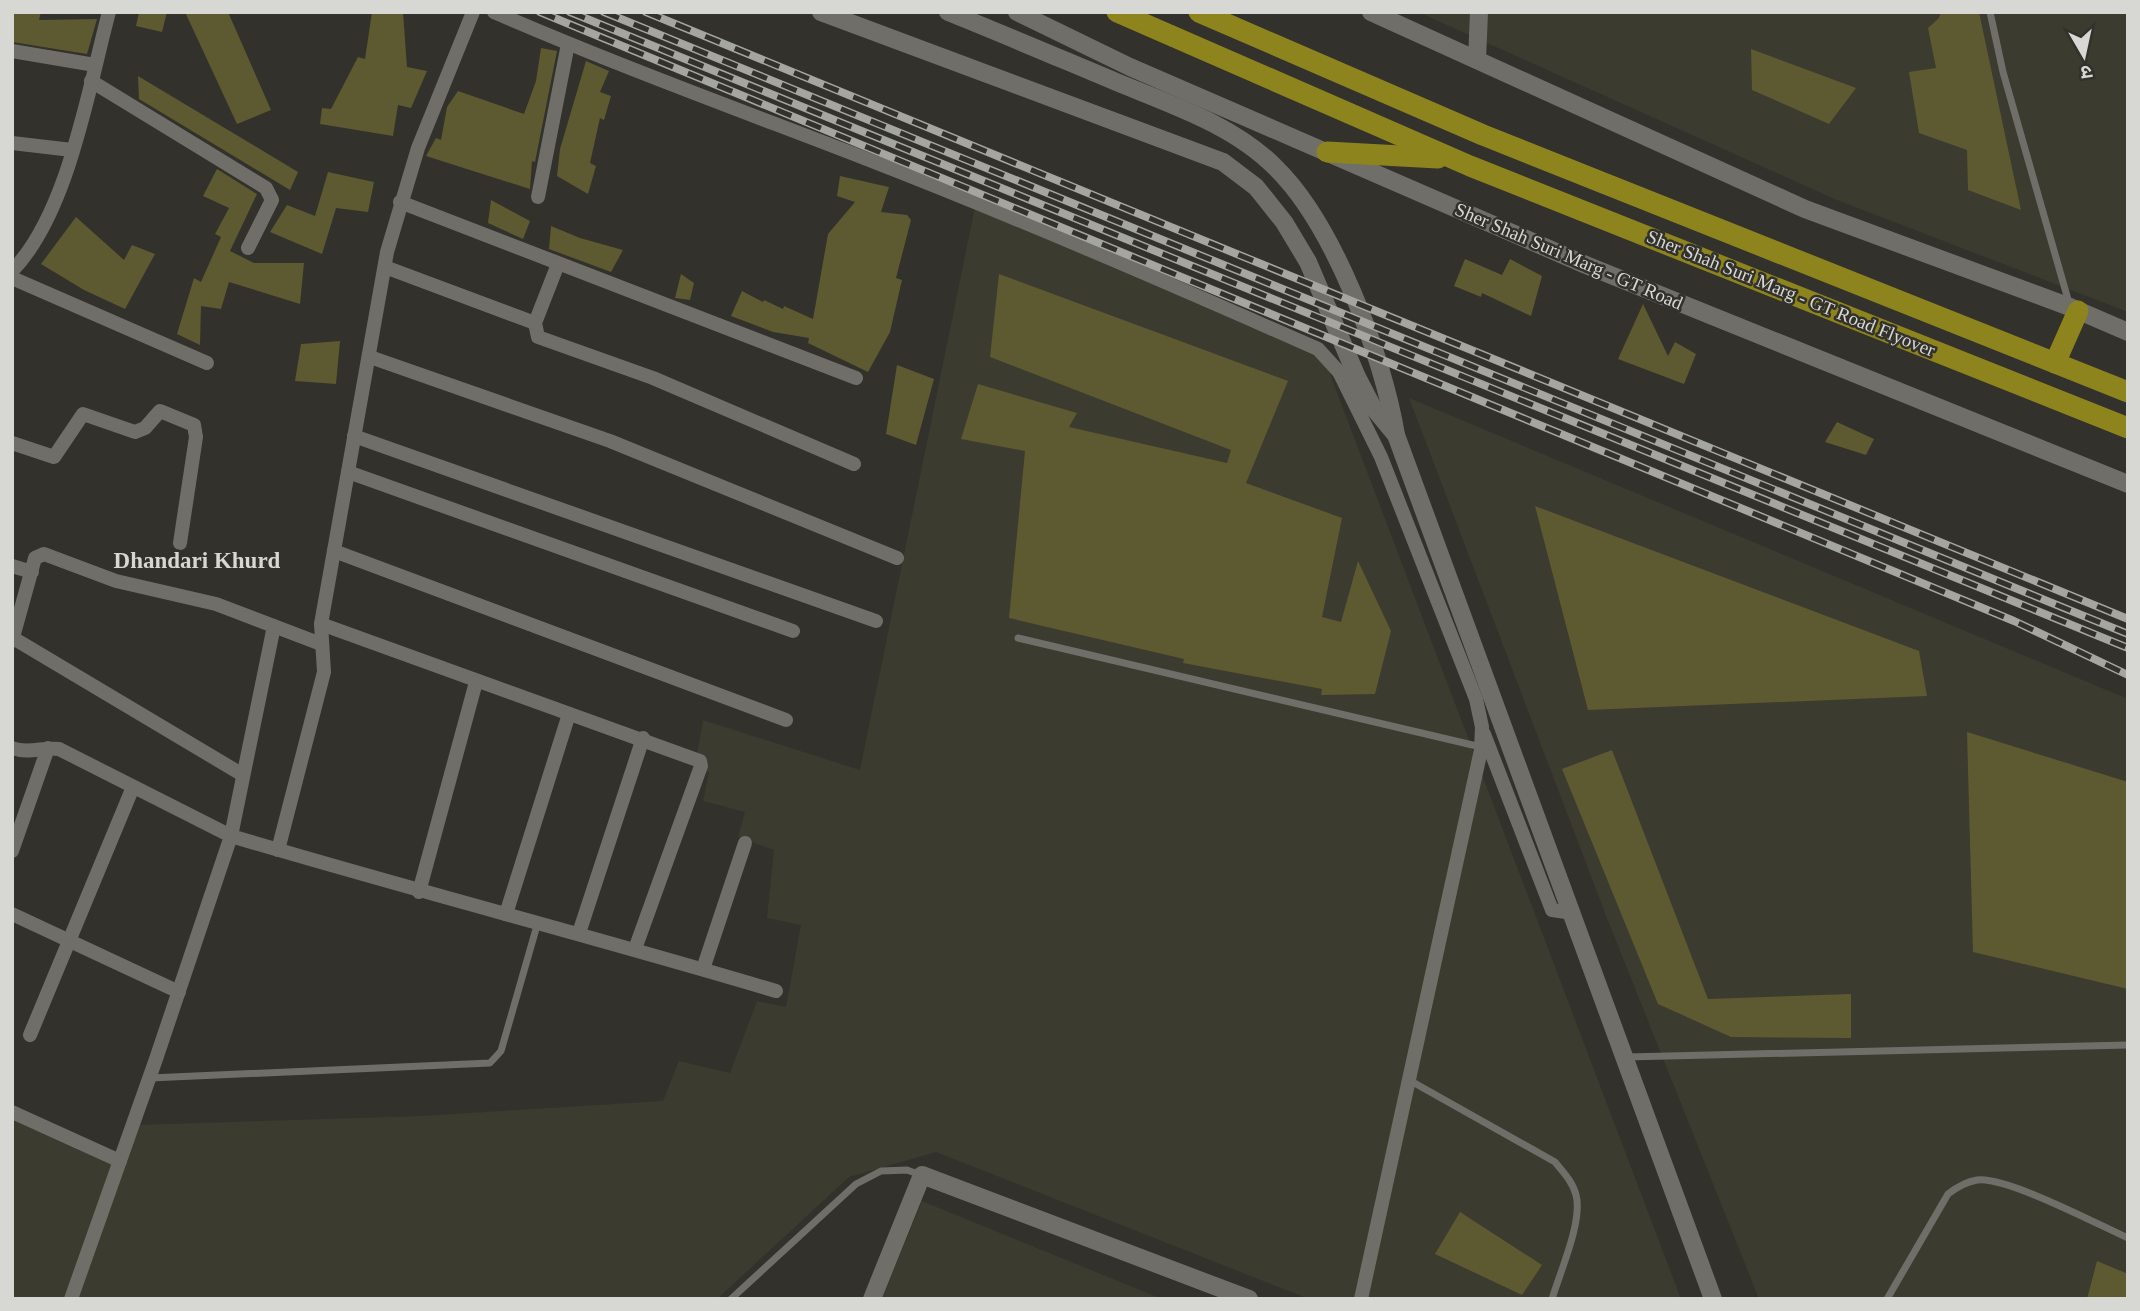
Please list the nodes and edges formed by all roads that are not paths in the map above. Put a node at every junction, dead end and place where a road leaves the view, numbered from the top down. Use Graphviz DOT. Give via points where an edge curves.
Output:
graph roads {
  1 [pos="109,12"];
  2 [pos="473,12"];
  3 [pos="494,12"];
  4 [pos="821,12"];
  5 [pos="948,12"];
  6 [pos="1017,12"];
  7 [pos="1117,12"];
  8 [pos="1199,12"];
  9 [pos="1371,12"];
  10 [pos="1479,12"];
  11 [pos="1990,12"];
  12 [pos="568,44"];
  13 [pos="12,51"];
  14 [pos="1477,60"];
  15 [pos="95,65"];
  16 [pos="91,80"];
  17 [pos="12,143"];
  18 [pos="72,150"];
  19 [pos="1327,152"];
  20 [pos="1454,159"];
  21 [pos="538,197"];
  22 [pos="400,202"];
  23 [pos="248,248"];
  24 [pos="558,264"];
  25 [pos="385,267"];
  26 [pos="12,271"];
  27 [pos="12,278"];
  28 [pos="2074,309"];
  29 [pos="535,323"];
  30 [pos="2128,332"];
  31 [pos="370,357"];
  32 [pos="207,363"];
  33 [pos="2055,363"];
  34 [pos="856,378"];
  35 [pos="2128,392"];
  36 [pos="2128,428"];
  37 [pos="1396,435"];
  38 [pos="354,436"];
  39 [pos="12,443"];
  40 [pos="854,464"];
  41 [pos="348,472"];
  42 [pos="2128,484"];
  43 [pos="180,542"];
  44 [pos="334,551"];
  45 [pos="897,558"];
  46 [pos="12,566"];
  47 [pos="32,572"];
  48 [pos="876,621"];
  49 [pos="321,624"];
  50 [pos="274,626"];
  51 [pos="793,631"];
  52 [pos="1018,638"];
  53 [pos="13,639"];
  54 [pos="321,644"];
  55 [pos="476,682"];
  56 [pos="569,714"];
  57 [pos="786,720"];
  58 [pos="1482,727"];
  59 [pos="643,738"];
  60 [pos="1481,747"];
  61 [pos="12,748"];
  62 [pos="48,748"];
  63 [pos="243,775"];
  64 [pos="133,787"];
  65 [pos="230,836"];
  66 [pos="745,843"];
  67 [pos="278,850"];
  68 [pos="12,851"];
  69 [pos="419,892"];
  70 [pos="1573,913"];
  71 [pos="12,914"];
  72 [pos="506,914"];
  73 [pos="538,922"];
  74 [pos="579,933"];
  75 [pos="70,940"];
  76 [pos="635,949"];
  77 [pos="703,969"];
  78 [pos="776,991"];
  79 [pos="179,992"];
  80 [pos="30,1035"];
  81 [pos="2128,1045"];
  82 [pos="1626,1057"];
  83 [pos="150,1078"];
  84 [pos="1409,1080"];
  85 [pos="12,1112"];
  86 [pos="120,1161"];
  87 [pos="922,1175"];
  88 [pos="2128,1238"];
  89 [pos="71,1299"];
  90 [pos="732,1299"];
  91 [pos="872,1299"];
  92 [pos="1249,1299"];
  93 [pos="1361,1299"];
  94 [pos="1552,1299"];
  95 [pos="1713,1299"];
  96 [pos="1887,1299"];
  1 -- 15 [label="street"];
  2 -- 22 [label="street"];
  3 -- 12 [label="street"];
  4 -- 37 [label="street" via="1223,162 1256,187 1284,222 1308,262 1372,406"];
  5 -- 37 [label="street" via="1194,114 1243,141 1276,167 1303,201 1347,284 1383,373"];
  6 -- 19 [label="street, Sher Shah Suri Marg - GT Road" via="1130,67"];
  7 -- 20 [label="highway"];
  8 -- 33 [label="highway" via="1483,135"];
  9 -- 14 [label="street"];
  10 -- 14 [label="street"];
  11 -- 28 [label="lane" via="2010,97"];
  12 -- 21 [label="street"];
  12 -- 58 [label="street" via="861,157 1318,349 1339,372 1381,457 1476,699"];
  13 -- 15 [label="street"];
  14 -- 28 [label="street" via="1805,209"];
  15 -- 16 [label="street"];
  16 -- 18 [label="street"];
  16 -- 23 [label="street" via="266,188 272,200"];
  17 -- 18 [label="street"];
  18 -- 26 [label="street" via="45,224 28,255"];
  19 -- 20 [label="highway"];
  19 -- 42 [label="street, Sher Shah Suri Marg - GT Road" via="1586,265"];
  20 -- 36 [label="highway, Sher Shah Suri Marg - GT Road Flyover"];
  22 -- 24 [label="street"];
  22 -- 25 [label="street"];
  24 -- 29 [label="street"];
  24 -- 34 [label="street"];
  25 -- 29 [label="street"];
  25 -- 31 [label="street"];
  27 -- 32 [label="street"];
  28 -- 30 [label="street"];
  28 -- 33 [label="highway"];
  29 -- 40 [label="street" via="534,330 544,340 653,378"];
  31 -- 38 [label="street"];
  31 -- 45 [label="street" via="610,441"];
  33 -- 35 [label="highway"];
  37 -- 70 [label="street"];
  38 -- 41 [label="street"];
  38 -- 48 [label="street"];
  39 -- 43 [label="street" via="54,457 83,414 135,432 160,411 189,422 196,437"];
  41 -- 44 [label="street"];
  41 -- 51 [label="street"];
  44 -- 49 [label="street"];
  44 -- 57 [label="street"];
  46 -- 47 [label="street"];
  47 -- 50 [label="street" via="36,558 44,554 116,581 216,604"];
  47 -- 53 [label="street"];
  49 -- 54 [label="street"];
  49 -- 55 [label="street"];
  50 -- 54 [label="street"];
  50 -- 63 [label="street"];
  52 -- 60 [label="lane"];
  53 -- 63 [label="street"];
  54 -- 67 [label="street" via="324,672"];
  55 -- 56 [label="street"];
  55 -- 69 [label="street"];
  56 -- 59 [label="street"];
  56 -- 72 [label="street"];
  58 -- 60 [label="street"];
  58 -- 70 [label="street" via="1552,910"];
  59 -- 74 [label="street"];
  59 -- 76 [label="street" via="698,760 701,766"];
  60 -- 84 [label="street"];
  61 -- 62 [label="street" via="29,752"];
  62 -- 64 [label="street" via="59,749"];
  62 -- 68 [label="street"];
  63 -- 65 [label="street"];
  64 -- 65 [label="street"];
  64 -- 75 [label="street"];
  65 -- 67 [label="street"];
  65 -- 79 [label="street"];
  66 -- 77 [label="street"];
  67 -- 69 [label="street"];
  69 -- 72 [label="street"];
  70 -- 82 [label="street"];
  71 -- 75 [label="street"];
  72 -- 73 [label="street"];
  73 -- 74 [label="street"];
  73 -- 83 [label="lane" via="501,1051 490,1063"];
  74 -- 76 [label="street"];
  75 -- 79 [label="street"];
  75 -- 80 [label="street"];
  76 -- 77 [label="street"];
  77 -- 78 [label="street"];
  79 -- 83 [label="street"];
  81 -- 82 [label="lane"];
  82 -- 95 [label="street"];
  83 -- 86 [label="street"];
  84 -- 93 [label="street"];
  84 -- 94 [label="lane" via="1555,1162 1567,1177 1576,1196 1576,1217"];
  85 -- 86 [label="street"];
  86 -- 89 [label="street"];
  87 -- 90 [label="lane" via="895,1169 869,1175"];
  87 -- 91 [label="street"];
  87 -- 92 [label="street"];
  88 -- 96 [label="lane" via="2007,1185 1979,1179 1962,1183 1948,1194"];
}
